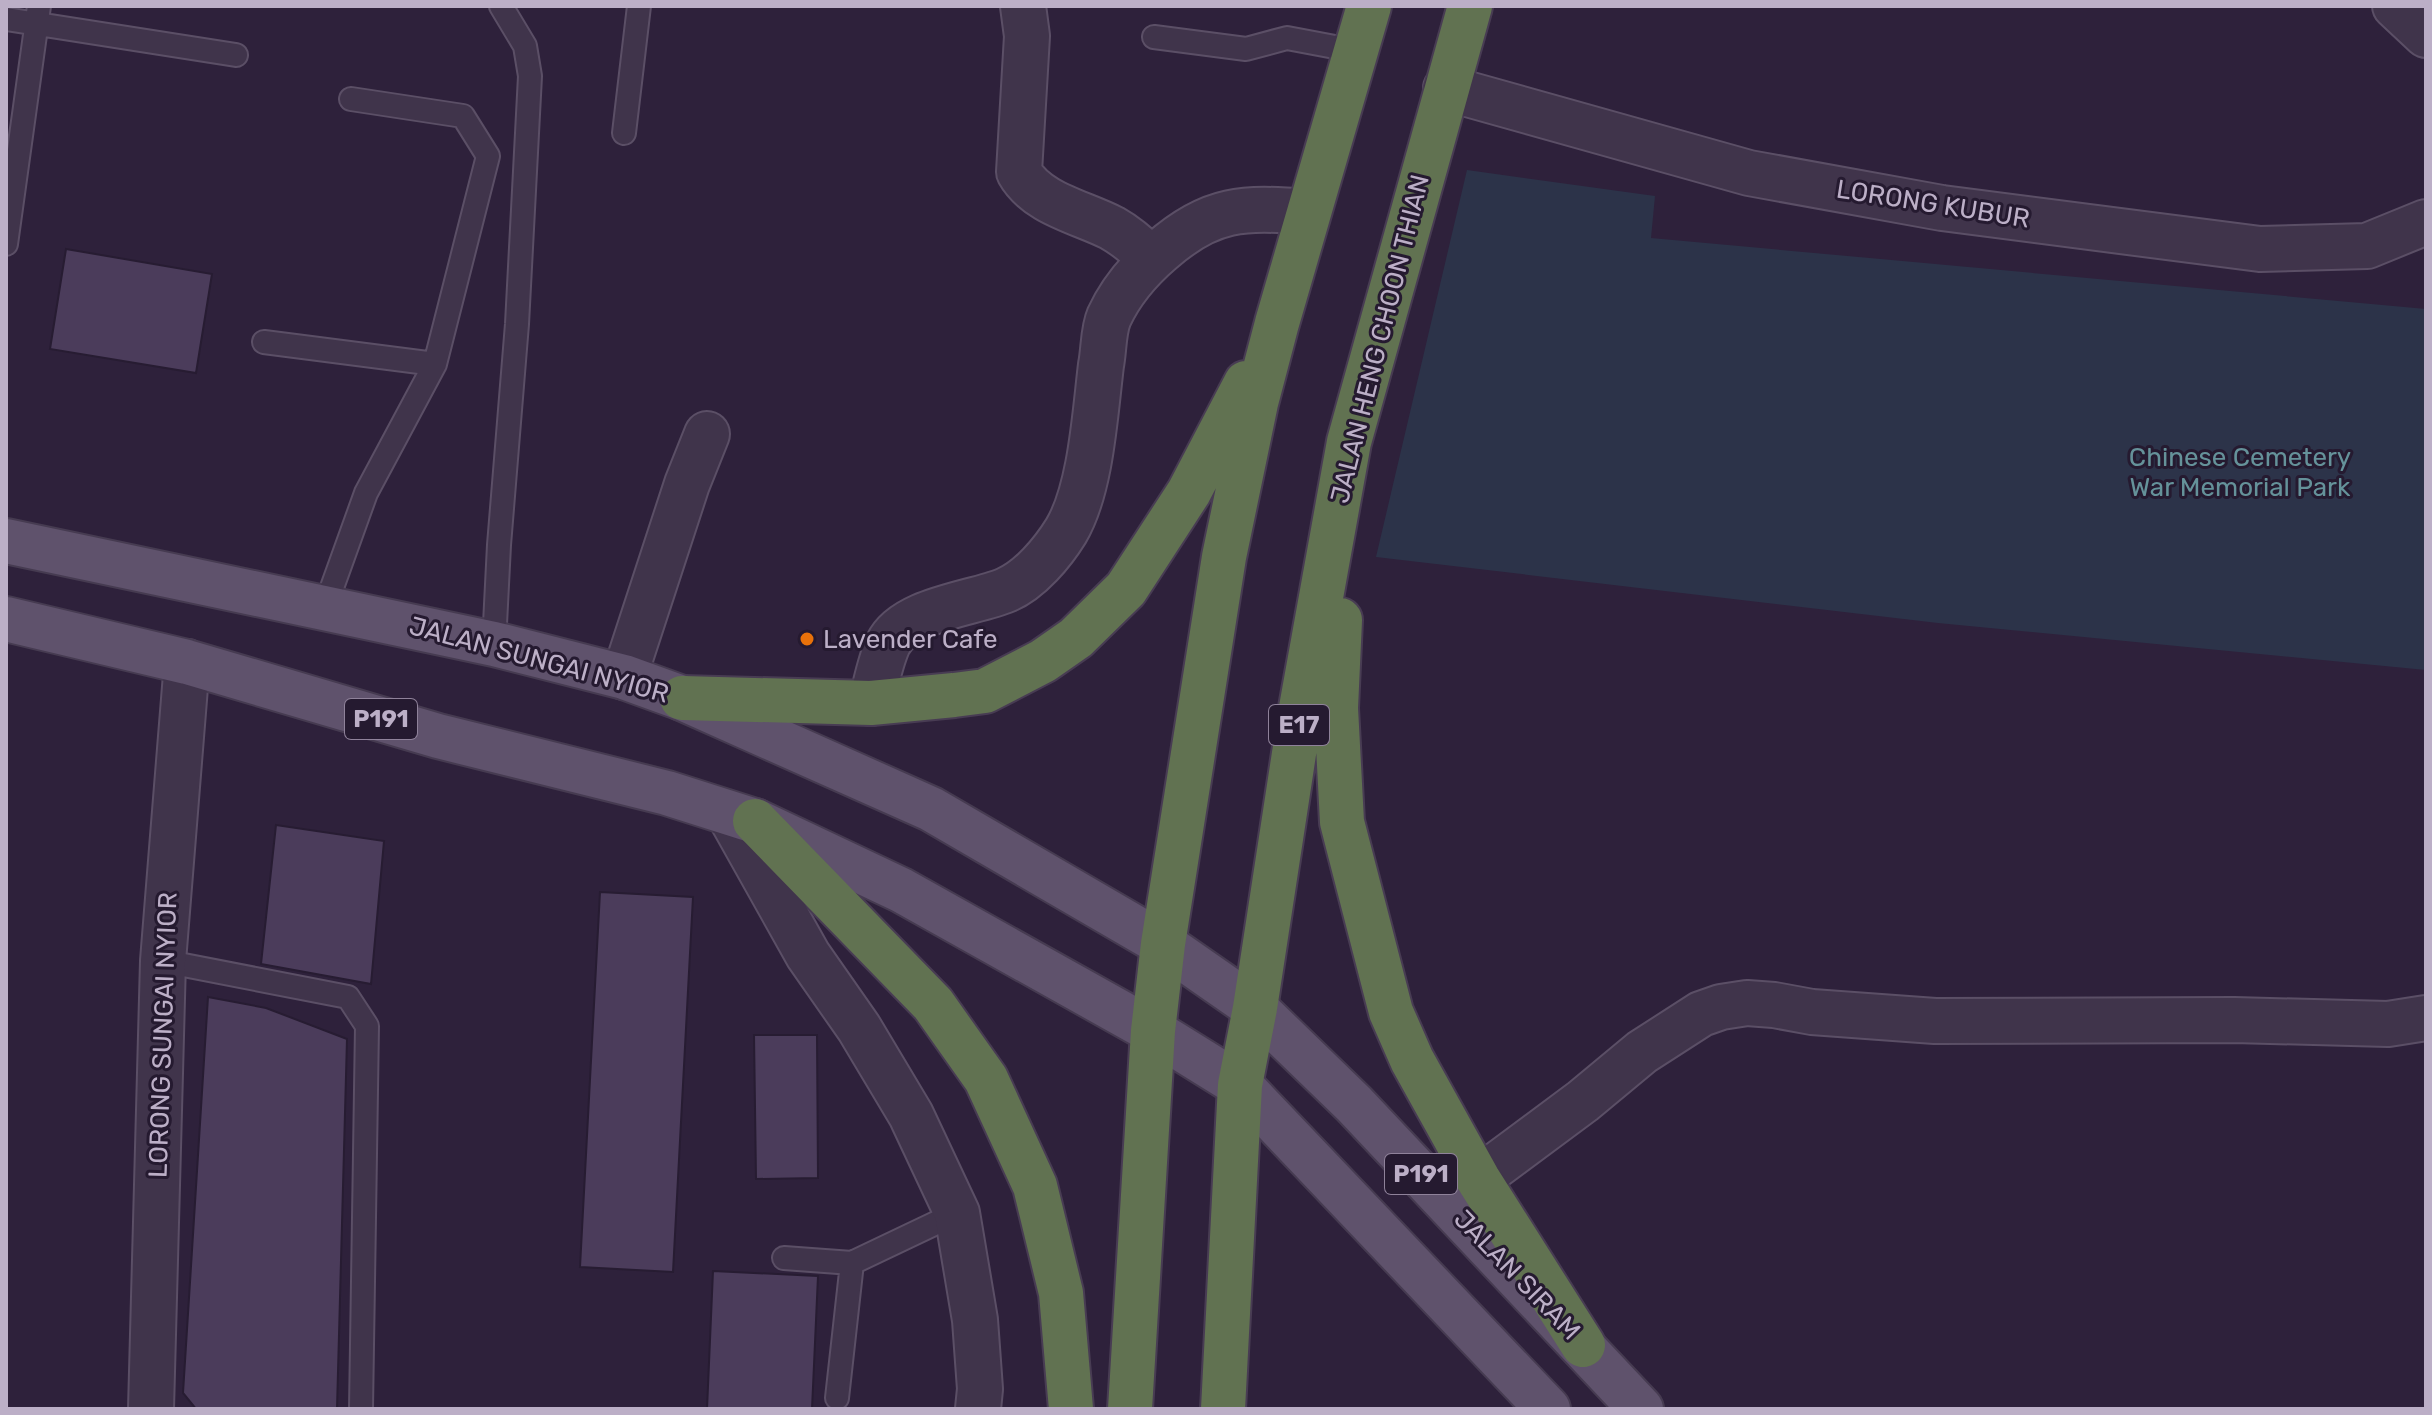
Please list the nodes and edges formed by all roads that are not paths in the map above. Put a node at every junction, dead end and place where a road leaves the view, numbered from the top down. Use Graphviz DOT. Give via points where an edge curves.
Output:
graph roads {
  1 [pos="501,6"];
  2 [pos="639,6"];
  3 [pos="1023,6"];
  4 [pos="1369,6"];
  5 [pos="1470,6"];
  6 [pos="2395,6"];
  7 [pos="38,15"];
  8 [pos="6,19"];
  9 [pos="2426,35"];
  10 [pos="1154,37"];
  11 [pos="1356,51"];
  12 [pos="236,55"];
  13 [pos="1446,88"];
  14 [pos="351,99"];
  15 [pos="624,133"];
  16 [pos="1307,212"];
  17 [pos="2426,222"];
  18 [pos="6,244"];
  19 [pos="1151,259"];
  20 [pos="1277,323"];
  21 [pos="264,342"];
  22 [pos="435,364"];
  23 [pos="707,434"];
  24 [pos="1349,442"];
  25 [pos="6,541"];
  26 [pos="325,607"];
  27 [pos="6,619"];
  28 [pos="494,644"];
  29 [pos="187,662"];
  30 [pos="624,677"];
  31 [pos="682,698"];
  32 [pos="871,703"];
  33 [pos="742,817"];
  34 [pos="1163,944"];
  35 [pos="163,961"];
  36 [pos="1255,1008"];
  37 [pos="2426,1018"];
  38 [pos="1153,1031"];
  39 [pos="1240,1085"];
  40 [pos="1478,1179"];
  41 [pos="957,1213"];
  42 [pos="784,1258"];
  43 [pos="852,1263"];
  44 [pos="1583,1345"];
  45 [pos="837,1398"];
  46 [pos="151,1409"];
  47 [pos="361,1409"];
  48 [pos="978,1409"];
  49 [pos="1071,1409"];
  50 [pos="1130,1409"];
  51 [pos="1223,1409"];
  52 [pos="1548,1409"];
  53 [pos="1641,1409"];
  1 -- 28 [label="lane" via="525,46 530,76"];
  2 -- 15 [label="lane"];
  3 -- 19 [label="street" via="1027,36 1019,172 1027,186 1135,242"];
  4 -- 11 [label="highway"];
  5 -- 13 [label="highway, JALAN HENG CHOON THIAN / E17"];
  6 -- 9 [label="street"];
  7 -- 8 [label="lane"];
  7 -- 12 [label="lane"];
  7 -- 18 [label="lane"];
  10 -- 11 [label="lane" via="1246,49 1287,38"];
  11 -- 16 [label="highway"];
  13 -- 17 [label="street, LORONG KUBUR" via="1749,173 1942,208 2260,249 2367,246"];
  13 -- 24 [label="highway, JALAN HENG CHOON THIAN / E17"];
  14 -- 22 [label="lane" via="463,116 488,156"];
  16 -- 19 [label="street" via="1261,208 1203,220"];
  16 -- 20 [label="highway"];
  19 -- 32 [label="street" via="1125,288 1108,320 1085,479 1067,529 1039,566 1009,589 903,625 888,643"];
  20 -- 32 [label="highway" via="1189,492 1126,589 1076,638 985,691"];
  20 -- 34 [label="highway" via="1224,557"];
  21 -- 22 [label="lane"];
  22 -- 26 [label="lane" via="366,493"];
  23 -- 30 [label="street"];
  24 -- 36 [label="highway, JALAN HENG CHOON THIAN / E17"];
  24 -- 40 [label="highway" via="1336,708 1342,822 1391,1012"];
  25 -- 26 [label="main road, JALAN SUNGAI NYIOR / P191"];
  26 -- 28 [label="main road, JALAN SUNGAI NYIOR / P191"];
  27 -- 29 [label="main road, P191"];
  28 -- 30 [label="main road, JALAN SUNGAI NYIOR / P191"];
  29 -- 33 [label="main road, P191"];
  29 -- 35 [label="street, LORONG SUNGAI NYIOR"];
  30 -- 31 [label="main road, JALAN SUNGAI NYIOR / P191"];
  31 -- 32 [label="highway"];
  31 -- 34 [label="main road, JALAN SUNGAI NYIOR / P191" via="931,809"];
  33 -- 38 [label="main road, P191" via="901,890"];
  33 -- 41 [label="street" via="808,955 911,1115"];
  33 -- 49 [label="highway" via="933,1004 986,1079 1035,1186 1061,1293"];
  34 -- 36 [label="main road, P191"];
  34 -- 38 [label="highway"];
  35 -- 46 [label="street, LORONG SUNGAI NYIOR"];
  35 -- 47 [label="lane" via="348,997 367,1026"];
  36 -- 39 [label="highway, E17"];
  36 -- 44 [label="main road, JALAN SIRAM / P191"];
  37 -- 40 [label="street" via="2388,1024 1935,1021 1747,1003 1721,1007 1664,1036"];
  38 -- 39 [label="main road, P191"];
  38 -- 50 [label="highway"];
  39 -- 51 [label="highway, E17"];
  39 -- 52 [label="main road, P191"];
  40 -- 44 [label="highway"];
  41 -- 43 [label="lane"];
  41 -- 48 [label="street" via="975,1320"];
  42 -- 43 [label="lane"];
  43 -- 45 [label="lane"];
  44 -- 53 [label="main road, JALAN SIRAM / P191"];
}
